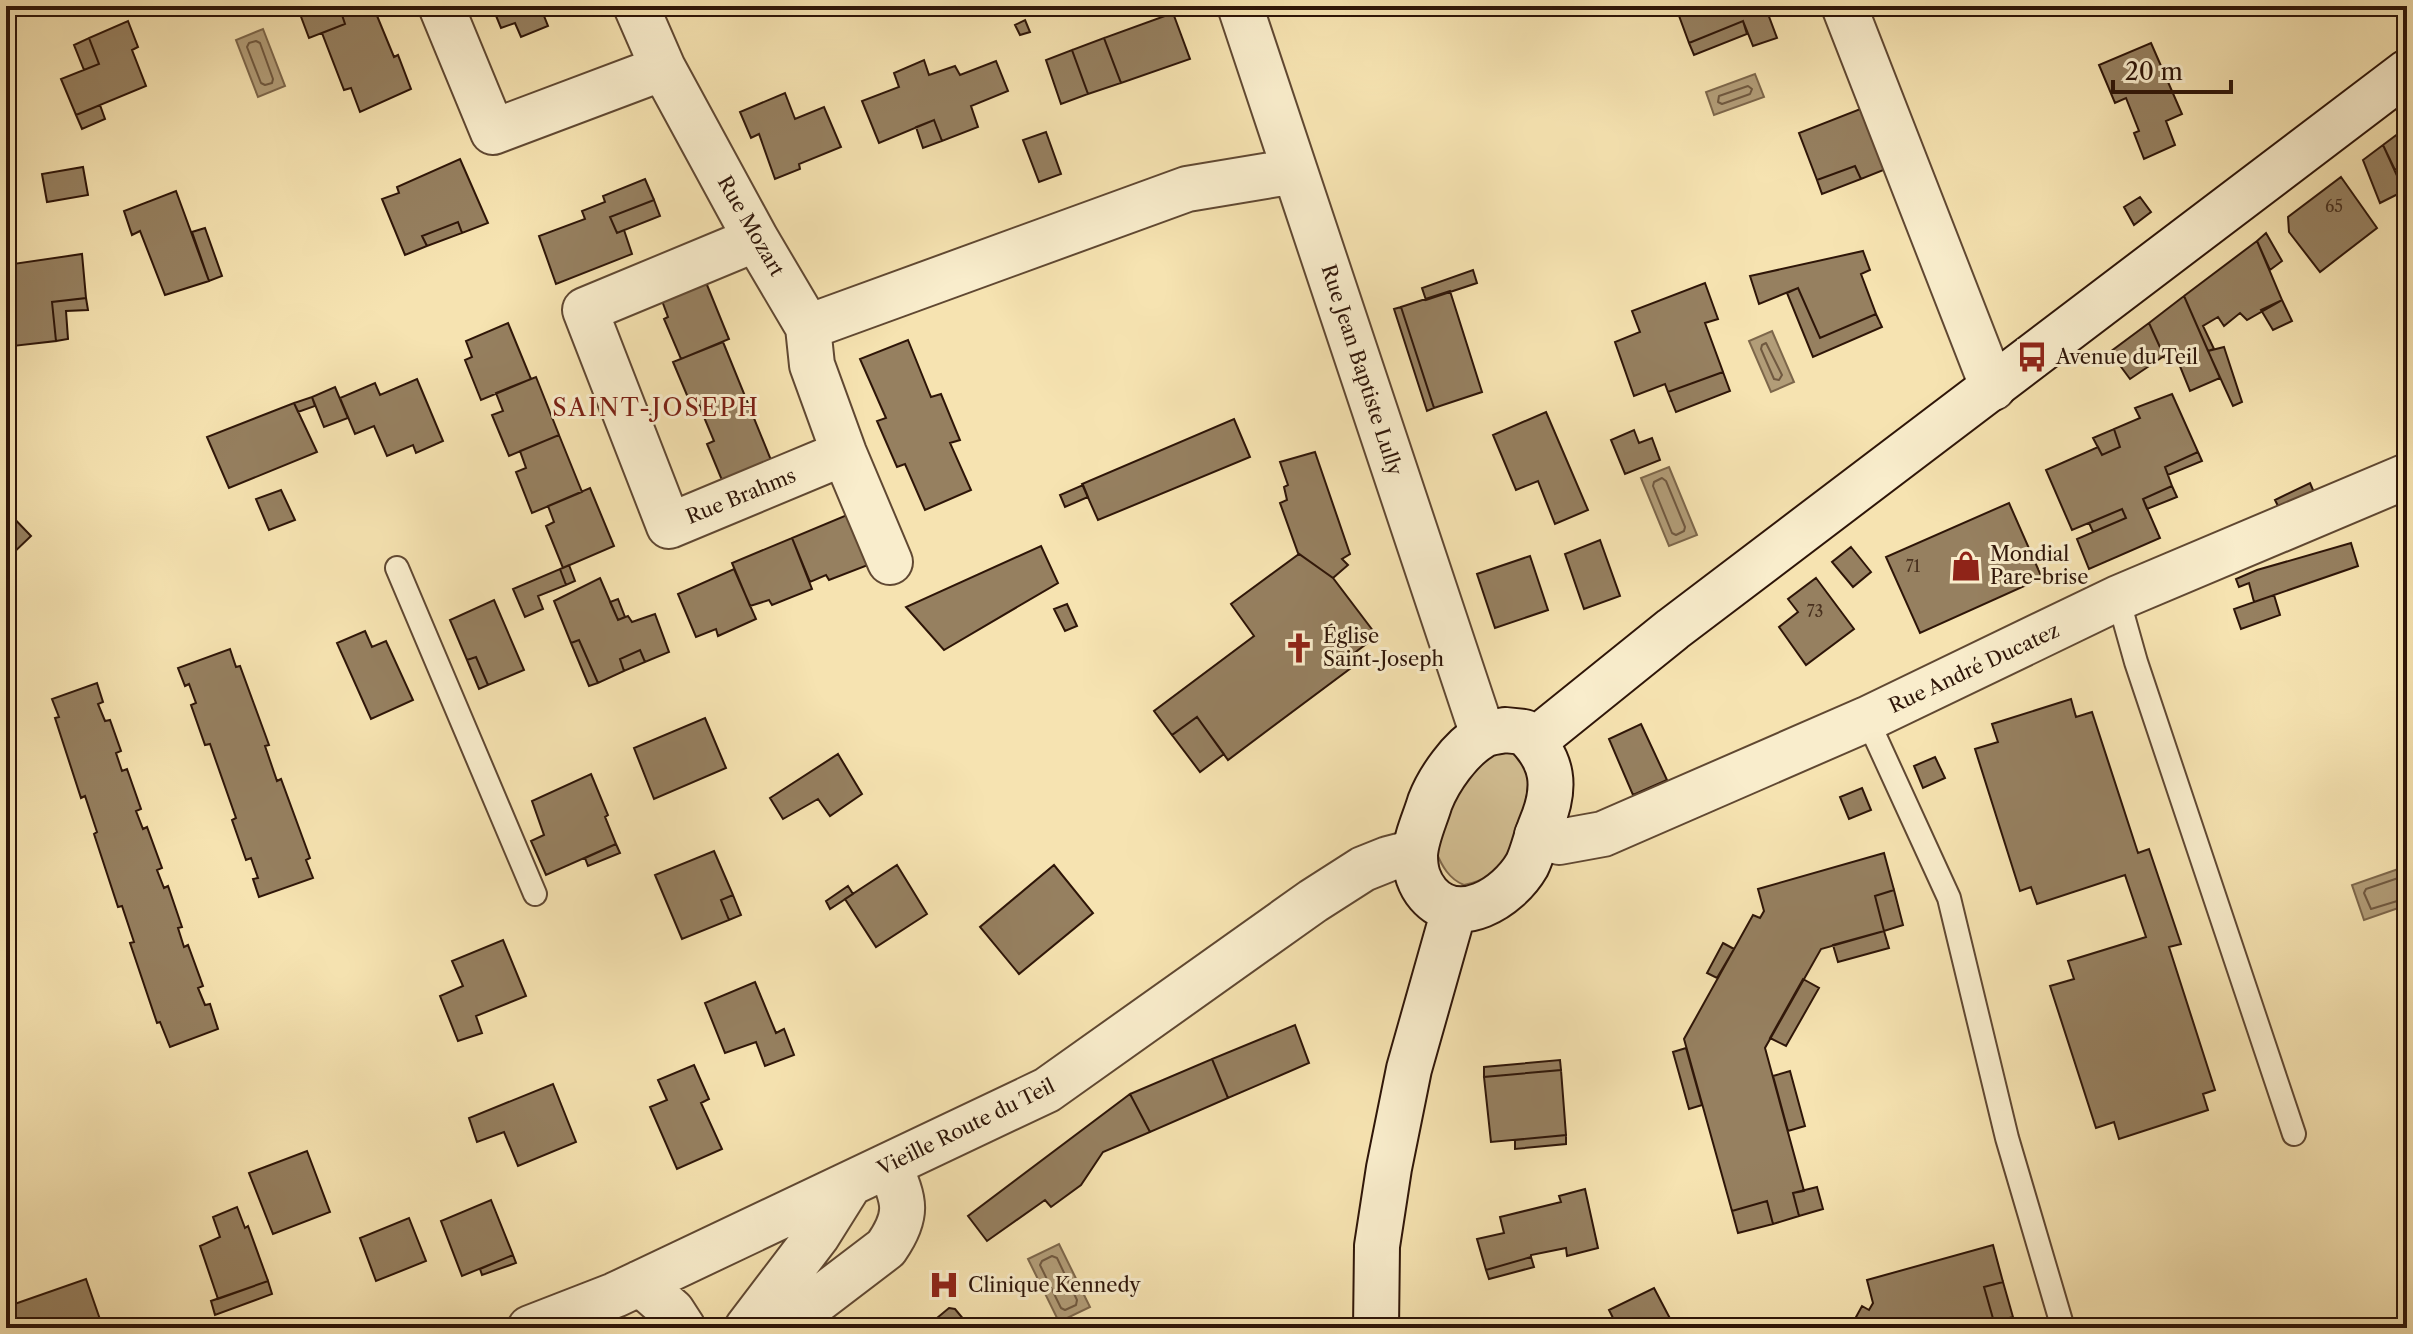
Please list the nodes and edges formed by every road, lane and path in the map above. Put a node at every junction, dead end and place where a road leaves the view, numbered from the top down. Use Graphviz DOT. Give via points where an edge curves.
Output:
graph roads {
  1 [pos="441,6"];
  2 [pos="636,6"];
  3 [pos="1240,6"];
  4 [pos="1844,6"];
  5 [pos="663,68"];
  6 [pos="2407,72"];
  7 [pos="1295,171"];
  8 [pos="756,239"];
  9 [pos="808,327"];
  10 [pos="1993,388"];
  11 [pos="844,453"];
  12 [pos="2407,476"];
  13 [pos="890,562"];
  14 [pos="397,568"];
  15 [pos="2118,598"];
  16 [pos="1867,719"];
  17 [pos="1483,735"];
  18 [pos="1534,741"];
  19 [pos="1537,835"];
  20 [pos="1415,852"];
  21 [pos="535,894"];
  22 [pos="1454,910"];
  23 [pos="2294,1134"];
  24 [pos="889,1166"];
  25 [pos="849,1185"];
  26 [pos="640,1283"];
  27 [pos="530,1328"];
  28 [pos="683,1328"];
  29 [pos="747,1328"];
  30 [pos="781,1328"];
  31 [pos="1376,1328"];
  32 [pos="2063,1328"];
  1 -- 5 [label="street" via="493,132"];
  2 -- 5 [label="street, Rue Mozart"];
  3 -- 7 [label="street, Rue Jean Baptiste Lully"];
  4 -- 10 [label="street"];
  5 -- 8 [label="street, Rue Mozart"];
  6 -- 10 [label="street"];
  7 -- 9 [label="street" via="1187,189"];
  7 -- 17 [label="street, Rue Jean Baptiste Lully"];
  8 -- 9 [label="street, Rue Mozart"];
  8 -- 11 [label="street, Rue Brahms" via="585,310 669,526"];
  9 -- 11 [label="street, Rue Mozart" via="812,365"];
  10 -- 18 [label="street" via="1673,629"];
  11 -- 13 [label="street, Rue Mozart"];
  12 -- 15 [label="street, Rue André Ducatez"];
  14 -- 21 [label="lane"];
  15 -- 16 [label="street, Rue André Ducatez"];
  15 -- 23 [label="lane"];
  16 -- 19 [label="street, Rue André Ducatez" via="1603,834 1559,842"];
  16 -- 32 [label="lane" via="1949,898 2007,1138"];
  17 -- 18 [label="street" via="1524,732"];
  17 -- 20 [label="street" via="1459,756 1434,792"];
  18 -- 19 [label="street" via="1548,761 1551,790"];
  19 -- 22 [label="street" via="1527,865 1501,895 1477,908"];
  20 -- 22 [label="street" via="1419,884 1437,904"];
  20 -- 24 [label="street, Vieille Route du Teil" via="1363,869 1313,901 1047,1090"];
  22 -- 31 [label="street" via="1409,1069 1389,1168 1377,1246"];
  24 -- 25 [label="street, Vieille Route du Teil"];
  24 -- 30 [label="street" via="904,1213 898,1231 886,1248"];
  25 -- 26 [label="street, Vieille Route du Teil"];
  25 -- 29 [label="street"];
  26 -- 27 [label="street, Vieille Route du Teil"];
  26 -- 28 [label="street"];
}
